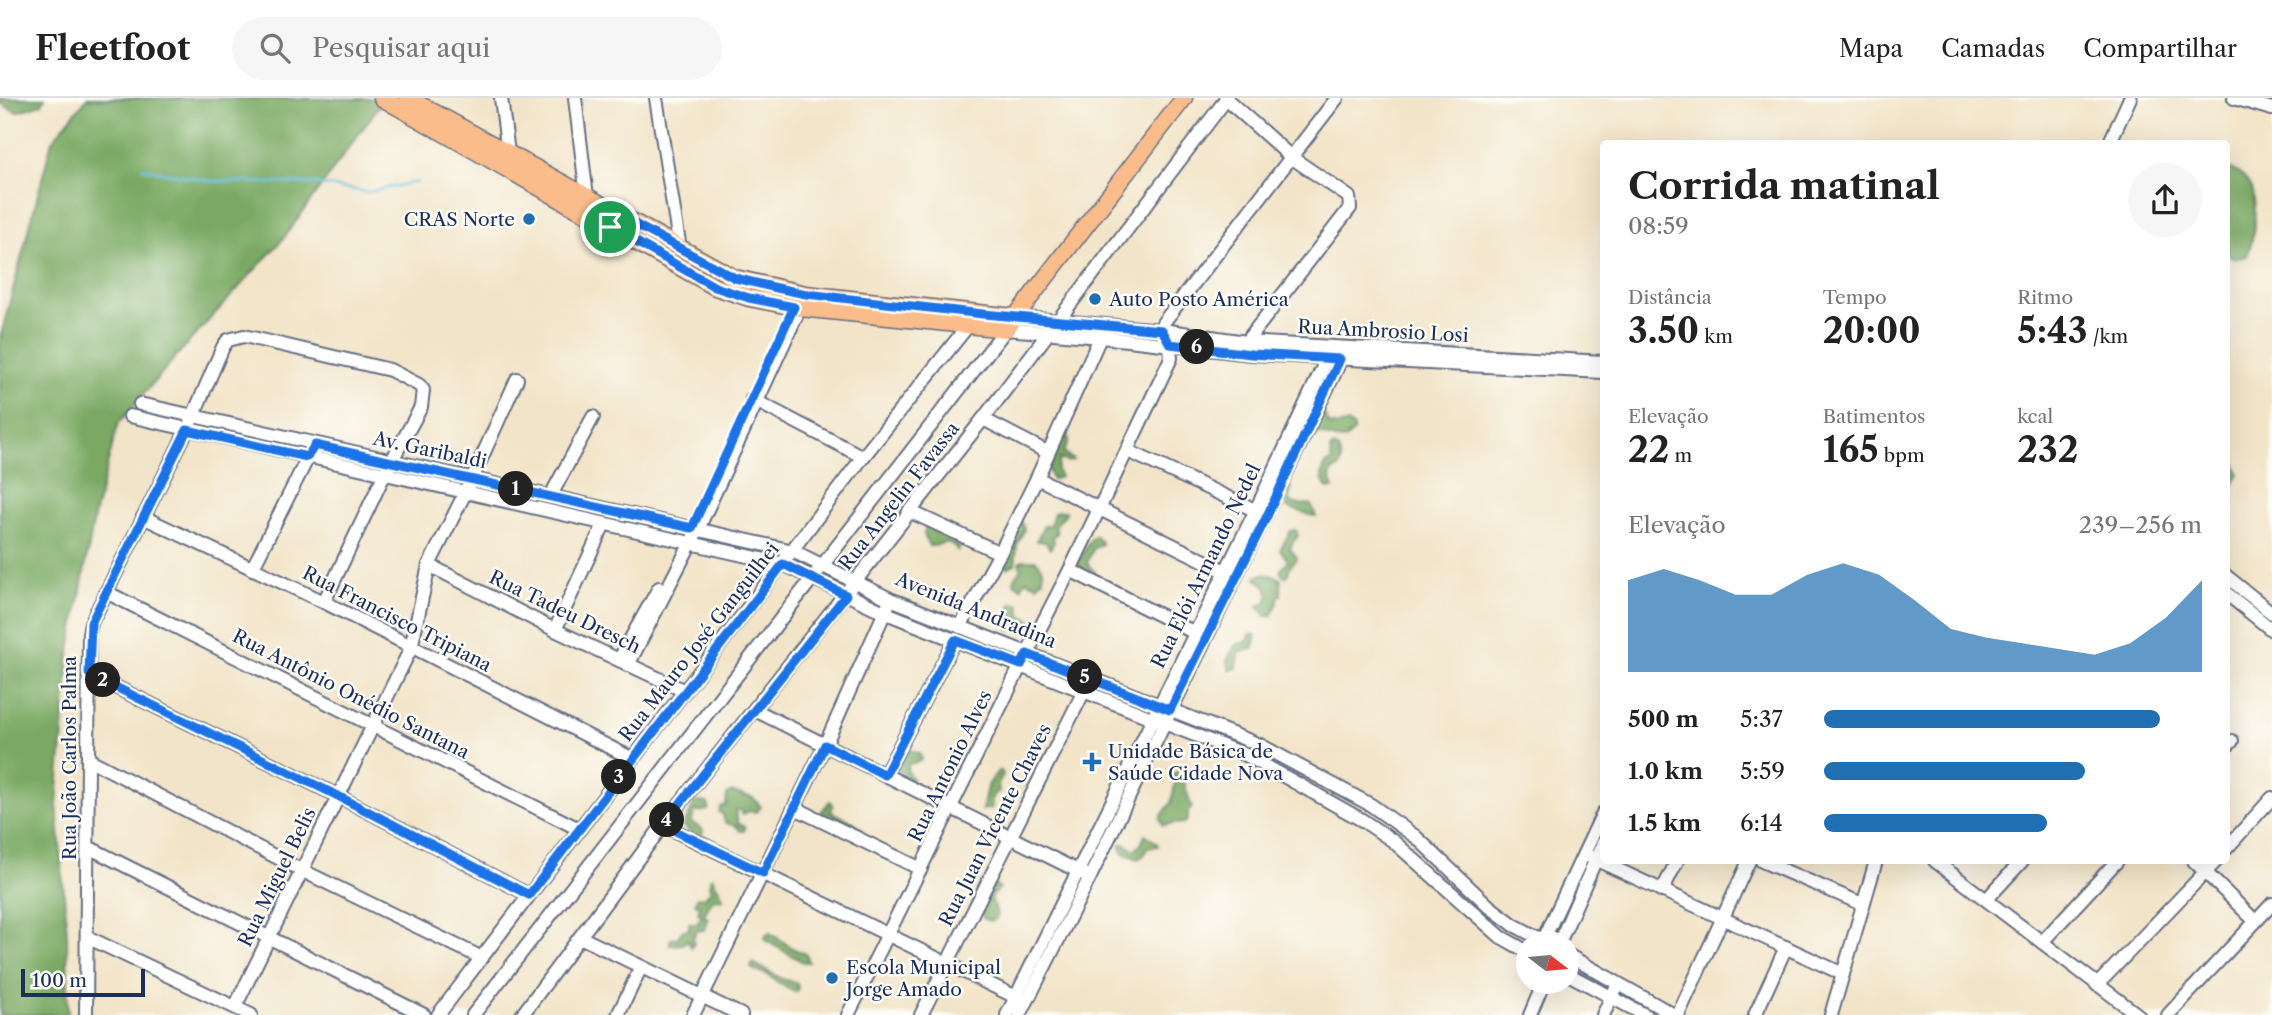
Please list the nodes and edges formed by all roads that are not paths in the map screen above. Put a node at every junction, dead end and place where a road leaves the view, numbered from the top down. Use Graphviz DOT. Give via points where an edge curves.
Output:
graph roads {
  1 [pos="382,98"];
  2 [pos="408,98"];
  3 [pos="501,98"];
  4 [pos="575,98"];
  5 [pos="656,98"];
  6 [pos="1184,98"];
  7 [pos="1226,98"];
  8 [pos="1337,98"];
  9 [pos="2130,98"];
  10 [pos="2234,98"];
  11 [pos="2272,109"];
  12 [pos="2111,140"];
  13 [pos="508,153"];
  14 [pos="1291,157"];
  15 [pos="525,172"];
  16 [pos="587,197"];
  17 [pos="614,221"];
  18 [pos="680,249"];
  19 [pos="797,308"];
  20 [pos="1057,321"];
  21 [pos="1011,323"];
  22 [pos="967,327"];
  23 [pos="1162,330"];
  24 [pos="1103,331"];
  25 [pos="1048,332"];
  26 [pos="1246,342"];
  27 [pos="1170,344"];
  28 [pos="1335,354"];
  29 [pos="1600,362"];
  30 [pos="1600,372"];
  31 [pos="517,379"];
  32 [pos="754,399"];
  33 [pos="140,404"];
  34 [pos="192,415"];
  35 [pos="130,416"];
  36 [pos="593,417"];
  37 [pos="983,419"];
  38 [pos="187,430"];
  39 [pos="315,445"];
  40 [pos="1047,452"];
  41 [pos="1128,452"];
  42 [pos="307,457"];
  43 [pos="863,457"];
  44 [pos="391,462"];
  45 [pos="384,475"];
  46 [pos="1037,478"];
  47 [pos="472,479"];
  48 [pos="465,492"];
  49 [pos="550,496"];
  50 [pos="909,511"];
  51 [pos="1098,511"];
  52 [pos="1261,513"];
  53 [pos="143,517"];
  54 [pos="604,524"];
  55 [pos="695,528"];
  56 [pos="689,542"];
  57 [pos="793,551"];
  58 [pos="1000,552"];
  59 [pos="783,564"];
  60 [pos="429,565"];
  61 [pos="821,565"];
  62 [pos="252,569"];
  63 [pos="1070,570"];
  64 [pos="1231,575"];
  65 [pos="812,577"];
  66 [pos="2230,579"];
  67 [pos="855,582"];
  68 [pos="106,592"];
  69 [pos="846,595"];
  70 [pos="2230,596"];
  71 [pos="890,599"];
  72 [pos="324,602"];
  73 [pos="886,613"];
  74 [pos="2272,613"];
  75 [pos="960,627"];
  76 [pos="555,630"];
  77 [pos="2272,630"];
  78 [pos="1200,636"];
  79 [pos="955,640"];
  80 [pos="411,648"];
  81 [pos="1024,659"];
  82 [pos="624,663"];
  83 [pos="89,674"];
  84 [pos="685,691"];
  85 [pos="1084,691"];
  86 [pos="755,710"];
  87 [pos="1162,714"];
  88 [pos="373,727"];
  89 [pos="825,745"];
  90 [pos="88,759"];
  91 [pos="632,759"];
  92 [pos="885,775"];
  93 [pos="338,796"];
  94 [pos="2272,798"];
  95 [pos="795,808"];
  96 [pos="952,808"];
  97 [pos="1600,823"];
  98 [pos="663,825"];
  99 [pos="579,829"];
  100 [pos="1010,838"];
  101 [pos="2230,845"];
  102 [pos="1600,846"];
  103 [pos="88,847"];
  104 [pos="1590,857"];
  105 [pos="1600,862"];
  106 [pos="1605,864"];
  107 [pos="1676,864"];
  108 [pos="1748,864"];
  109 [pos="1769,864"];
  110 [pos="1875,864"];
  111 [pos="1939,864"];
  112 [pos="2019,864"];
  113 [pos="2114,864"];
  114 [pos="2197,864"];
  115 [pos="2213,864"];
  116 [pos="921,869"];
  117 [pos="302,870"];
  118 [pos="2206,872"];
  119 [pos="763,873"];
  120 [pos="1085,875"];
  121 [pos="1662,891"];
  122 [pos="529,895"];
  123 [pos="1987,899"];
  124 [pos="1862,904"];
  125 [pos="2272,904"];
  126 [pos="1722,918"];
  127 [pos="2255,921"];
  128 [pos="1525,931"];
  129 [pos="1550,931"];
  130 [pos="1563,931"];
  131 [pos="888,934"];
  132 [pos="87,937"];
  133 [pos="269,937"];
  134 [pos="580,937"];
  135 [pos="2042,942"];
  136 [pos="1516,945"];
  137 [pos="1786,947"];
  138 [pos="482,958"];
  139 [pos="1579,961"];
  140 [pos="947,963"];
  141 [pos="641,967"];
  142 [pos="1843,974"];
  143 [pos="1579,980"];
  144 [pos="1619,983"];
  145 [pos="2097,985"];
  146 [pos="1539,994"];
  147 [pos="703,997"];
  148 [pos="1611,997"];
  149 [pos="1021,999"];
  150 [pos="235,1007"];
  151 [pos="86,1015"];
  152 [pos="251,1015"];
  153 [pos="424,1015"];
  154 [pos="438,1015"];
  155 [pos="474,1015"];
  156 [pos="522,1015"];
  157 [pos="618,1015"];
  158 [pos="693,1015"];
  159 [pos="741,1015"];
  160 [pos="848,1015"];
  161 [pos="921,1015"];
  162 [pos="1007,1015"];
  163 [pos="1020,1015"];
  164 [pos="1531,1015"];
  165 [pos="1603,1015"];
  166 [pos="1645,1015"];
  167 [pos="1676,1015"];
  168 [pos="1755,1015"];
  169 [pos="1832,1015"];
  170 [pos="2137,1015"];
  171 [pos="2168,1015"];
  1 -- 15 [label="main road"];
  2 -- 13 [label="main road"];
  3 -- 13 [label="street"];
  4 -- 16 [label="street"];
  5 -- 18 [label="street"];
  6 -- 21 [label="main road"];
  7 -- 14 [label="street"];
  7 -- 20 [label="street, Rua Angelin Favassa"];
  8 -- 14 [label="street"];
  9 -- 12 [label="street"];
  10 -- 11 [label="street"];
  13 -- 15 [label="main road"];
  14 -- 23 [label="street"];
  14 -- 26 [label="street" via="1349,197 1350,208"];
  15 -- 16 [label="main road"];
  15 -- 17 [label="main road"];
  16 -- 17 [label="main road"];
  17 -- 18 [label="main road"];
  17 -- 19 [label="main road" via="715,287"];
  18 -- 21 [label="main road" via="735,278 806,294"];
  19 -- 22 [label="main road"];
  19 -- 32 [label="street"];
  20 -- 21 [label="street"];
  20 -- 24 [label="street"];
  20 -- 25 [label="street, Rua Angelin Favassa"];
  21 -- 22 [label="main road"];
  21 -- 25 [label="street"];
  21 -- 61 [label="street"];
  22 -- 43 [label="street, Rua Mauro José Ganguilhei"];
  23 -- 24 [label="street, Rua Ambrosio Losi"];
  23 -- 26 [label="street, Rua Ambrosio Losi"];
  23 -- 27 [label="street"];
  24 -- 25 [label="street"];
  24 -- 27 [label="street, Rua Ambrosio Losi"];
  24 -- 40 [label="street"];
  25 -- 37 [label="street, Rua Angelin Favassa"];
  26 -- 28 [label="street, Rua Ambrosio Losi"];
  27 -- 28 [label="street, Rua Ambrosio Losi" via="1251,354"];
  27 -- 41 [label="street, Rua Antonio Alves" via="1171,358"];
  28 -- 29 [label="street, Rua Ambrosio Losi"];
  28 -- 30 [label="street, Rua Ambrosio Losi"];
  28 -- 52 [label="street, Rua Elói Armando Nedel"];
  31 -- 47 [label="street, Rua Miguel Belis"];
  32 -- 43 [label="street"];
  32 -- 55 [label="street"];
  33 -- 34 [label="street, Av. Garibaldi"];
  34 -- 38 [label="street, Rua João Carlos Palma"];
  34 -- 39 [label="street, Av. Garibaldi"];
  34 -- 44 [label="street, Rua João Carlos Palma" via="223,347 228,340 244,335 390,370 419,385 424,398 421,407"];
  35 -- 38 [label="street, Av. Garibaldi"];
  36 -- 49 [label="street"];
  37 -- 40 [label="street"];
  37 -- 50 [label="street, Rua Angelin Favassa"];
  38 -- 42 [label="street, Av. Garibaldi"];
  38 -- 53 [label="street, Rua João Carlos Palma"];
  39 -- 42 [label="street"];
  39 -- 44 [label="street, Av. Garibaldi"];
  40 -- 46 [label="street"];
  41 -- 51 [label="street, Rua Antonio Alves"];
  41 -- 52 [label="street"];
  42 -- 45 [label="street, Av. Garibaldi"];
  42 -- 62 [label="street"];
  43 -- 57 [label="street, Rua Mauro José Ganguilhei"];
  44 -- 45 [label="street"];
  44 -- 47 [label="street, Av. Garibaldi"];
  45 -- 48 [label="street, Av. Garibaldi"];
  45 -- 72 [label="street"];
  46 -- 51 [label="street"];
  46 -- 58 [label="street"];
  47 -- 48 [label="street, Rua Miguel Belis"];
  47 -- 49 [label="street, Av. Garibaldi"];
  48 -- 54 [label="street, Av. Garibaldi"];
  48 -- 60 [label="street, Rua Miguel Belis"];
  49 -- 55 [label="street, Av. Garibaldi"];
  50 -- 58 [label="street"];
  50 -- 67 [label="street, Rua Angelin Favassa"];
  51 -- 63 [label="street, Rua Antonio Alves"];
  51 -- 64 [label="street"];
  52 -- 64 [label="street, Rua Elói Armando Nedel"];
  53 -- 62 [label="street, Rua Francisco Tripiana"];
  53 -- 68 [label="street, Rua João Carlos Palma"];
  54 -- 56 [label="street, Av. Garibaldi"];
  54 -- 76 [label="street"];
  55 -- 56 [label="street"];
  55 -- 57 [label="street, Av. Garibaldi"];
  56 -- 59 [label="street, Av. Garibaldi"];
  56 -- 82 [label="street"];
  57 -- 59 [label="street, Rua Mauro José Ganguilhei"];
  57 -- 61 [label="street, Av. Garibaldi"];
  58 -- 75 [label="street"];
  59 -- 65 [label="street, Av. Garibaldi"];
  59 -- 84 [label="street, Rua Mauro José Ganguilhei"];
  60 -- 76 [label="street, Rua Tadeu Dresch"];
  60 -- 80 [label="street, Rua Miguel Belis"];
  61 -- 65 [label="street"];
  61 -- 67 [label="street, Avenida Andradina"];
  62 -- 72 [label="street, Rua Francisco Tripiana"];
  63 -- 78 [label="street"];
  63 -- 81 [label="street, Rua Antonio Alves"];
  64 -- 78 [label="street, Rua Elói Armando Nedel"];
  65 -- 69 [label="street, Av. Garibaldi"];
  65 -- 155 [label="street"];
  66 -- 74 [label="street"];
  67 -- 69 [label="street, Rua Angelin Favassa"];
  67 -- 71 [label="street, Avenida Andradina"];
  68 -- 83 [label="street, Rua João Carlos Palma" via="91,623"];
  68 -- 88 [label="street, Rua Antônio Onédio Santana"];
  69 -- 73 [label="street, Av. Garibaldi"];
  69 -- 86 [label="street, Rua Angelin Favassa"];
  70 -- 77 [label="street"];
  71 -- 73 [label="street"];
  71 -- 75 [label="street, Avenida Andradina"];
  72 -- 80 [label="street, Rua Francisco Tripiana"];
  73 -- 79 [label="street, Av. Garibaldi"];
  73 -- 89 [label="street"];
  75 -- 81 [label="street, Avenida Andradina"];
  76 -- 82 [label="street, Rua Tadeu Dresch"];
  78 -- 87 [label="street, Rua Elói Armando Nedel"];
  79 -- 81 [label="street, Av. Garibaldi"];
  79 -- 92 [label="street"];
  80 -- 88 [label="street, Rua Miguel Belis"];
  80 -- 91 [label="street, Rua Francisco Tripiana"];
  81 -- 85 [label="street"];
  81 -- 87 [label="street, Avenida Andradina"];
  81 -- 96 [label="street, Rua Antonio Alves"];
  82 -- 84 [label="street, Rua Tadeu Dresch"];
  83 -- 90 [label="street, Rua João Carlos Palma"];
  83 -- 93 [label="street"];
  84 -- 91 [label="street, Rua Mauro José Ganguilhei"];
  85 -- 87 [label="street"];
  85 -- 100 [label="street, Rua Juan Vicente Chaves"];
  86 -- 89 [label="street"];
  86 -- 98 [label="street, Rua Angelin Favassa"];
  87 -- 120 [label="street, Rua Elói Armando Nedel"];
  87 -- 128 [label="street, Avenida Andradina" via="1260,745 1371,805 1416,837 1490,908"];
  87 -- 136 [label="street" via="1248,755 1362,820"];
  88 -- 93 [label="street, Rua Miguel Belis"];
  88 -- 99 [label="street, Rua Antônio Onédio Santana"];
  89 -- 92 [label="street"];
  89 -- 95 [label="street"];
  90 -- 103 [label="street, Rua João Carlos Palma"];
  90 -- 117 [label="street"];
  91 -- 99 [label="street, Rua Mauro José Ganguilhei"];
  92 -- 96 [label="street"];
  93 -- 117 [label="street, Rua Miguel Belis"];
  93 -- 122 [label="street"];
  94 -- 101 [label="street"];
  95 -- 116 [label="street"];
  95 -- 119 [label="street"];
  96 -- 100 [label="street"];
  96 -- 116 [label="street, Rua Antonio Alves"];
  97 -- 104 [label="street"];
  98 -- 119 [label="street"];
  98 -- 134 [label="street, Rua Angelin Favassa"];
  99 -- 122 [label="street, Rua Mauro José Ganguilhei"];
  100 -- 120 [label="street"];
  100 -- 140 [label="street, Rua Juan Vicente Chaves"];
  102 -- 104 [label="street"];
  103 -- 132 [label="street, Rua João Carlos Palma"];
  103 -- 133 [label="street"];
  104 -- 105 [label="street"];
  104 -- 129 [label="street"];
  104 -- 130 [label="street"];
  106 -- 121 [label="street"];
  107 -- 121 [label="street"];
  108 -- 126 [label="street"];
  109 -- 124 [label="street"];
  110 -- 124 [label="street"];
  111 -- 123 [label="street"];
  112 -- 123 [label="street"];
  113 -- 135 [label="street"];
  114 -- 118 [label="street"];
  115 -- 118 [label="street"];
  116 -- 131 [label="street, Rua Antonio Alves"];
  117 -- 133 [label="street, Rua Miguel Belis"];
  117 -- 138 [label="street"];
  118 -- 127 [label="street"];
  118 -- 145 [label="street"];
  119 -- 131 [label="street"];
  119 -- 147 [label="street"];
  120 -- 149 [label="street, Rua Elói Armando Nedel"];
  121 -- 126 [label="street"];
  122 -- 138 [label="street, Rua Mauro José Ganguilhei"];
  123 -- 135 [label="street"];
  124 -- 142 [label="street"];
  125 -- 127 [label="street"];
  126 -- 137 [label="street"];
  126 -- 167 [label="street"];
  127 -- 171 [label="street"];
  131 -- 140 [label="street"];
  131 -- 160 [label="street, Rua Antonio Alves"];
  132 -- 150 [label="street"];
  132 -- 151 [label="street, Rua João Carlos Palma"];
  133 -- 150 [label="street, Rua Miguel Belis"];
  133 -- 153 [label="street"];
  134 -- 141 [label="street"];
  134 -- 156 [label="street, Rua Angelin Favassa"];
  135 -- 145 [label="street"];
  137 -- 142 [label="street"];
  137 -- 168 [label="street"];
  138 -- 154 [label="street, Rua Mauro José Ganguilhei"];
  139 -- 144 [label="street"];
  140 -- 149 [label="street"];
  140 -- 161 [label="street, Rua Juan Vicente Chaves"];
  141 -- 147 [label="street"];
  141 -- 157 [label="street"];
  142 -- 169 [label="street"];
  143 -- 148 [label="street"];
  144 -- 148 [label="street"];
  144 -- 167 [label="street"];
  145 -- 170 [label="street"];
  146 -- 164 [label="street"];
  147 -- 158 [label="street"];
  147 -- 159 [label="street"];
  148 -- 165 [label="street"];
  148 -- 166 [label="street"];
  149 -- 162 [label="street, Rua Elói Armando Nedel"];
  149 -- 163 [label="street, Rua Elói Armando Nedel"];
  150 -- 152 [label="street"];
}
